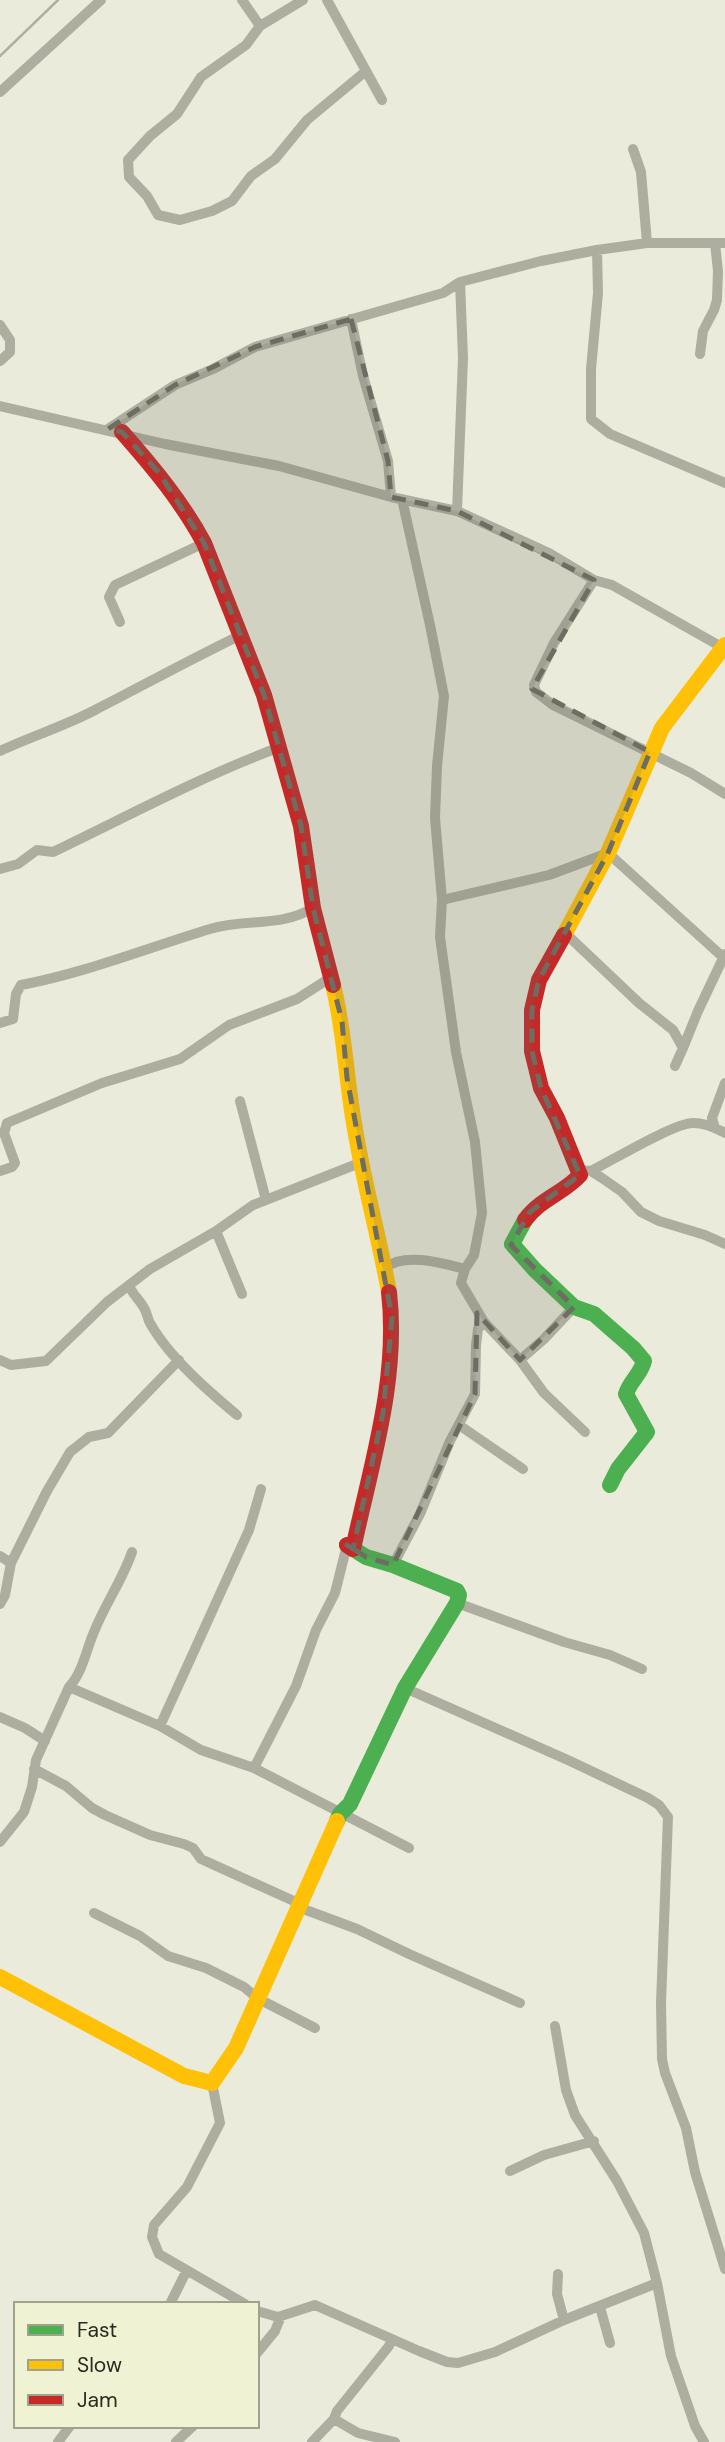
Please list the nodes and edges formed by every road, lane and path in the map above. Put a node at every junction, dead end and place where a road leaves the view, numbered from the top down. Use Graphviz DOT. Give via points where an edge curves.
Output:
graph roads {
  1 [pos="101,0"];
  2 [pos="242,0"];
  3 [pos="303,0"];
  4 [pos="327,0"];
  5 [pos="260,26"];
  6 [pos="366,71"];
  7 [pos="0,92"];
  8 [pos="382,100"];
  9 [pos="633,149"];
  10 [pos="647,243"];
  11 [pos="720,243"];
  12 [pos="597,250"];
  13 [pos="460,282"];
  14 [pos="351,319"];
  15 [pos="0,325"];
  16 [pos="700,354"];
  17 [pos="0,361"];
  18 [pos="0,406"];
  19 [pos="115,431"];
  20 [pos="725,483"];
  21 [pos="396,498"];
  22 [pos="457,511"];
  23 [pos="204,543"];
  24 [pos="594,580"];
  25 [pos="120,622"];
  26 [pos="241,635"];
  27 [pos="724,647"];
  28 [pos="280,747"];
  29 [pos="0,751"];
  30 [pos="650,752"];
  31 [pos="725,794"];
  32 [pos="608,853"];
  33 [pos="0,869"];
  34 [pos="442,900"];
  35 [pos="313,908"];
  36 [pos="564,932"];
  37 [pos="724,956"];
  38 [pos="330,978"];
  39 [pos="0,1023"];
  40 [pos="683,1048"];
  41 [pos="675,1066"];
  42 [pos="725,1083"];
  43 [pos="240,1101"];
  44 [pos="720,1130"];
  45 [pos="362,1162"];
  46 [pos="0,1171"];
  47 [pos="585,1171"];
  48 [pos="266,1200"];
  49 [pos="216,1231"];
  50 [pos="725,1244"];
  51 [pos="384,1268"];
  52 [pos="465,1269"];
  53 [pos="129,1285"];
  54 [pos="242,1294"];
  55 [pos="574,1307"];
  56 [pos="484,1322"];
  57 [pos="0,1360"];
  58 [pos="179,1360"];
  59 [pos="520,1360"];
  60 [pos="237,1415"];
  61 [pos="458,1425"];
  62 [pos="585,1432"];
  63 [pos="523,1469"];
  64 [pos="610,1485"];
  65 [pos="261,1489"];
  66 [pos="347,1545"];
  67 [pos="132,1552"];
  68 [pos="0,1556"];
  69 [pos="11,1563"];
  70 [pos="393,1565"];
  71 [pos="457,1603"];
  72 [pos="0,1604"];
  73 [pos="642,1669"];
  74 [pos="69,1687"];
  75 [pos="405,1688"];
  76 [pos="0,1717"];
  77 [pos="160,1726"];
  78 [pos="45,1741"];
  79 [pos="254,1768"];
  80 [pos="34,1769"];
  81 [pos="340,1814"];
  82 [pos="0,1842"];
  83 [pos="409,1848"];
  84 [pos="298,1907"];
  85 [pos="94,1913"];
  86 [pos="0,1977"];
  87 [pos="257,1998"];
  88 [pos="520,2003"];
  89 [pos="555,2026"];
  90 [pos="315,2028"];
  91 [pos="212,2084"];
  92 [pos="594,2141"];
  93 [pos="510,2171"];
  94 [pos="725,2269"];
  95 [pos="186,2272"];
  96 [pos="558,2274"];
  97 [pos="657,2283"];
  98 [pos="171,2302"];
  99 [pos="241,2302"];
  100 [pos="600,2307"];
  101 [pos="259,2312"];
  102 [pos="281,2316"];
  103 [pos="564,2319"];
  104 [pos="392,2339"];
  105 [pos="610,2343"];
  106 [pos="259,2351"];
  107 [pos="334,2419"];
  108 [pos="191,2428"];
  109 [pos="176,2442"];
  110 [pos="312,2442"];
  111 [pos="395,2442"];
  112 [pos="705,2442"];
  1 -- 7 [label="street"];
  2 -- 5 [label="street"];
  3 -- 5 [label="street"];
  4 -- 6 [label="street"];
  5 -- 6 [label="street" via="246,45 201,78 177,114 128,160 129,177 158,215 180,219 232,201 307,120"];
  6 -- 8 [label="street"];
  9 -- 10 [label="street" via="641,172"];
  10 -- 11 [label="street"];
  10 -- 12 [label="street"];
  11 -- 16 [label="street" via="717,300 703,331"];
  12 -- 13 [label="street"];
  12 -- 20 [label="street" via="591,419 610,435"];
  13 -- 14 [label="street" via="443,293"];
  13 -- 22 [label="street" via="463,358"];
  14 -- 19 [label="street" via="256,347 175,385"];
  14 -- 21 [label="street"];
  15 -- 17 [label="street" via="10,340 9,352"];
  18 -- 19 [label="street"];
  19 -- 21 [label="street" via="279,466"];
  19 -- 23 [label="street" via="159,473"];
  21 -- 22 [label="street"];
  21 -- 34 [label="street" via="444,696 435,818"];
  22 -- 24 [label="street" via="510,533"];
  23 -- 25 [label="street" via="115,585 110,597"];
  23 -- 26 [label="street"];
  24 -- 27 [label="street" via="612,585"];
  24 -- 30 [label="street" via="554,643 534,685 536,692 553,705"];
  26 -- 28 [label="street"];
  26 -- 29 [label="street" via="72,722"];
  27 -- 30 [label="street" via="662,728"];
  28 -- 33 [label="street" via="53,852 37,850 18,864"];
  28 -- 35 [label="street" via="301,826"];
  30 -- 31 [label="street"];
  30 -- 32 [label="street"];
  32 -- 34 [label="street" via="549,875"];
  32 -- 36 [label="street"];
  32 -- 37 [label="street"];
  34 -- 52 [label="street" via="445,979 481,1186 477,1244"];
  35 -- 38 [label="street"];
  35 -- 39 [label="street" via="268,923 211,928 51,980 21,985 13,1018"];
  36 -- 40 [label="street" via="673,1030"];
  36 -- 47 [label="street" via="539,980 532,1010 532,1051 541,1088"];
  37 -- 40 [label="street"];
  38 -- 45 [label="street" via="342,1021 346,1078"];
  38 -- 46 [label="street" via="297,999 229,1025 180,1059 102,1083 7,1123 4,1133 15,1163"];
  40 -- 41 [label="street"];
  42 -- 44 [label="street" via="712,1118"];
  43 -- 48 [label="street"];
  44 -- 47 [label="street" via="692,1123"];
  45 -- 48 [label="street"];
  45 -- 51 [label="street"];
  47 -- 50 [label="street" via="622,1192 641,1212"];
  47 -- 55 [label="street" via="530,1212 512,1244"];
  48 -- 49 [label="street"];
  49 -- 53 [label="street"];
  49 -- 54 [label="street"];
  51 -- 52 [label="street" via="404,1260"];
  51 -- 66 [label="street" via="392,1318 391,1354 353,1549"];
  52 -- 56 [label="street" via="461,1283"];
  53 -- 57 [label="street" via="46,1361 11,1365"];
  53 -- 58 [label="street"];
  55 -- 59 [label="street"];
  55 -- 64 [label="street" via="594,1314 644,1361 626,1394 647,1432 622,1461"];
  56 -- 59 [label="street"];
  56 -- 61 [label="street" via="478,1329 475,1394"];
  58 -- 60 [label="street"];
  58 -- 69 [label="street" via="108,1433 89,1437 71,1452"];
  59 -- 62 [label="street" via="544,1393"];
  61 -- 63 [label="street"];
  61 -- 70 [label="street"];
  65 -- 77 [label="street" via="249,1530"];
  66 -- 70 [label="street"];
  66 -- 79 [label="street" via="335,1593 296,1686"];
  67 -- 74 [label="street"];
  68 -- 69 [label="street"];
  69 -- 72 [label="street"];
  70 -- 71 [label="street" via="457,1591"];
  71 -- 73 [label="street"];
  71 -- 75 [label="street"];
  74 -- 77 [label="street"];
  74 -- 78 [label="street"];
  75 -- 81 [label="street" via="351,1804"];
  75 -- 94 [label="street" via="592,1771 665,1811 662,2059"];
  76 -- 78 [label="street"];
  77 -- 79 [label="street" via="201,1750"];
  78 -- 80 [label="street"];
  79 -- 81 [label="street"];
  80 -- 82 [label="street" via="24,1812"];
  80 -- 84 [label="street" via="71,1789 92,1808 150,1835 193,1848 201,1859 296,1902"];
  81 -- 83 [label="street"];
  81 -- 84 [label="street"];
  84 -- 87 [label="street"];
  84 -- 88 [label="street"];
  85 -- 87 [label="street" via="141,1936 168,1956 206,1968"];
  86 -- 91 [label="street" via="184,2076"];
  87 -- 90 [label="street"];
  87 -- 91 [label="street" via="236,2048"];
  89 -- 92 [label="street" via="566,2090 575,2115"];
  91 -- 95 [label="street" via="220,2123 187,2187 154,2225 152,2237 159,2254"];
  92 -- 93 [label="street" via="544,2155"];
  92 -- 97 [label="street" via="644,2233"];
  95 -- 98 [label="street"];
  95 -- 99 [label="street"];
  96 -- 103 [label="street" via="557,2294"];
  97 -- 100 [label="street"];
  97 -- 112 [label="street" via="671,2356"];
  100 -- 103 [label="street"];
  100 -- 105 [label="street"];
  101 -- 102 [label="street"];
  102 -- 104 [label="street" via="315,2305"];
  102 -- 106 [label="street"];
  103 -- 104 [label="street" via="495,2352 458,2363"];
  104 -- 107 [label="street"];
  107 -- 110 [label="street"];
  107 -- 111 [label="street" via="358,2433"];
  108 -- 109 [label="street"];
}
